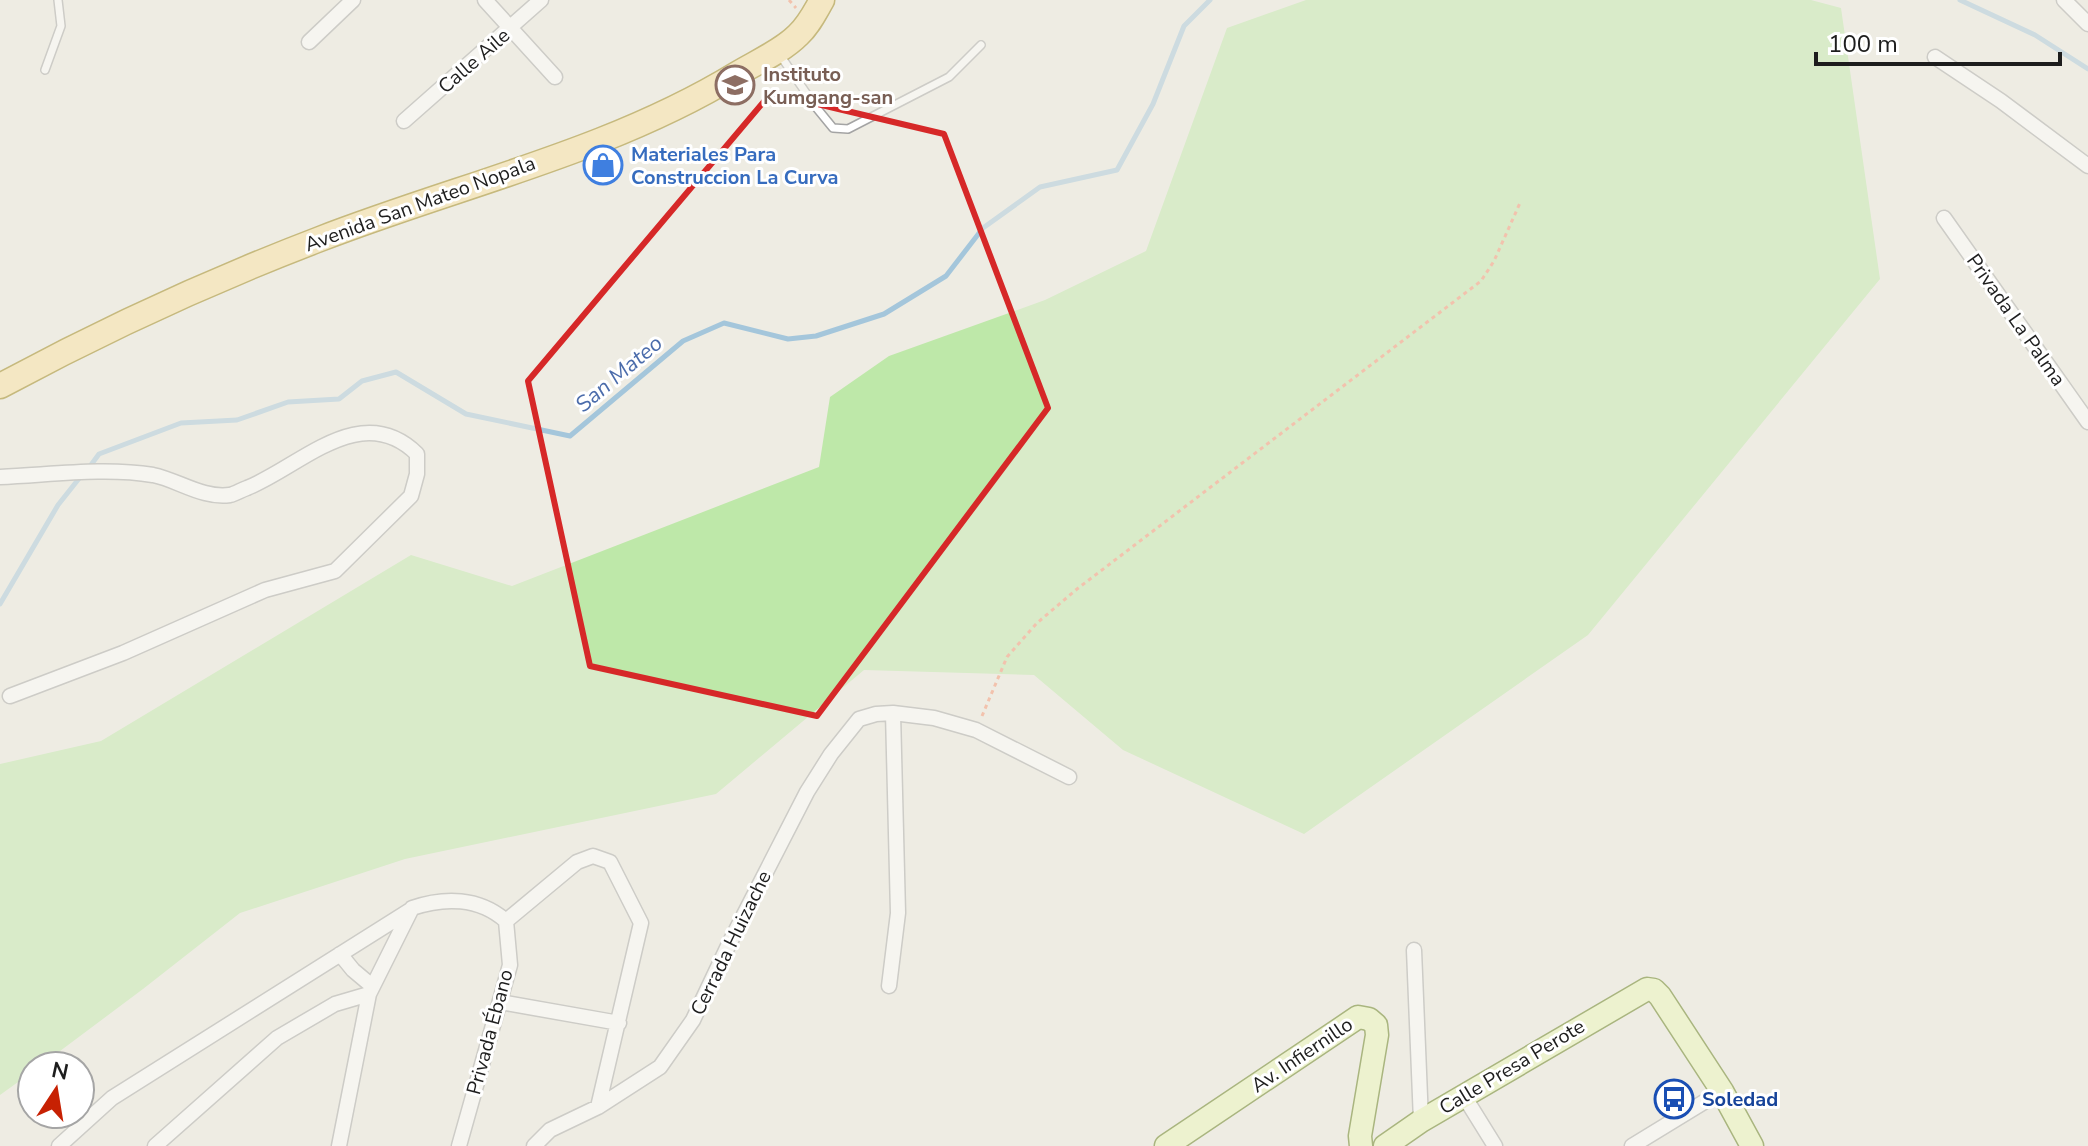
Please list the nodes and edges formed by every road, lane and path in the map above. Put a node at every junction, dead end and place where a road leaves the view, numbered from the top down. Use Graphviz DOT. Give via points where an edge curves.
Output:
graph roads {
  1 [pos="58,0"];
  2 [pos="353,0"];
  3 [pos="485,0"];
  4 [pos="541,0"];
  5 [pos="822,0"];
  6 [pos="2064,0"];
  7 [pos="2088,24"];
  8 [pos="511,29"];
  9 [pos="309,42"];
  10 [pos="981,45"];
  11 [pos="777,49"];
  12 [pos="1935,57"];
  13 [pos="45,70"];
  14 [pos="555,77"];
  15 [pos="404,121"];
  16 [pos="2088,166"];
  17 [pos="1520,203"];
  18 [pos="1944,218"];
  19 [pos="0,386"];
  20 [pos="2088,422"];
  21 [pos="0,477"];
  22 [pos="10,696"];
  23 [pos="893,713"];
  24 [pos="976,730"];
  25 [pos="1069,777"];
  26 [pos="412,908"];
  27 [pos="506,921"];
  28 [pos="1414,950"];
  29 [pos="340,954"];
  30 [pos="889,986"];
  31 [pos="370,990"];
  32 [pos="500,1002"];
  33 [pos="619,1023"];
  34 [pos="1722,1091"];
  35 [pos="1464,1096"];
  36 [pos="598,1107"];
  37 [pos="1421,1121"];
  38 [pos="1394,1143"];
  39 [pos="59,1146"];
  40 [pos="155,1146"];
  41 [pos="339,1146"];
  42 [pos="459,1146"];
  43 [pos="534,1146"];
  44 [pos="1166,1146"];
  45 [pos="1361,1146"];
  46 [pos="1495,1146"];
  47 [pos="1632,1146"];
  48 [pos="1752,1146"];
  1 -- 13 [label="lane" via="61,26"];
  2 -- 9 [label="street"];
  3 -- 8 [label="street"];
  4 -- 8 [label="street, Calle Aile"];
  5 -- 11 [label="main road, Avenida San Mateo Nopala" via="797,37"];
  6 -- 7 [label="street"];
  8 -- 14 [label="street"];
  8 -- 15 [label="street, Calle Aile"];
  10 -- 11 [label="lane" via="949,77 848,129 833,128"];
  11 -- 19 [label="main road, Avenida San Mateo Nopala" via="632,128 321,238 205,285"];
  12 -- 16 [label="street"];
  17 -- 24 [label="path" via="1481,281 1037,623 1007,657"];
  18 -- 20 [label="street, Privada La Palma"];
  21 -- 22 [label="street" via="124,472 229,495 353,434 385,434 417,454 411,496 335,571 265,590"];
  23 -- 24 [label="street, Cerrada Huizache"];
  23 -- 30 [label="street" via="898,913"];
  23 -- 36 [label="street, Cerrada Huizache" via="859,719 831,754 693,1020 660,1067"];
  24 -- 25 [label="street, Cerrada Huizache"];
  26 -- 27 [label="street" via="455,900 493,909"];
  26 -- 29 [label="street"];
  26 -- 31 [label="street"];
  27 -- 32 [label="street, Privada Ébano" via="510,965"];
  27 -- 33 [label="street" via="577,862 593,856 610,862 641,923"];
  28 -- 37 [label="street"];
  29 -- 31 [label="street"];
  29 -- 39 [label="street" via="112,1098"];
  31 -- 40 [label="street" via="277,1038"];
  31 -- 41 [label="street"];
  32 -- 33 [label="street"];
  32 -- 42 [label="street, Privada Ébano"];
  33 -- 36 [label="street"];
  34 -- 35 [label="street, Calle Presa Perote" via="1660,996 1642,990"];
  34 -- 47 [label="street"];
  34 -- 48 [label="street"];
  35 -- 37 [label="street, Calle Presa Perote"];
  35 -- 46 [label="street"];
  36 -- 43 [label="street, Cerrada Huizache" via="550,1130"];
  37 -- 38 [label="street, Calle Presa Perote"];
  44 -- 45 [label="street, Av. Infiernillo" via="1358,1017 1376,1025 1377,1035"];
}
